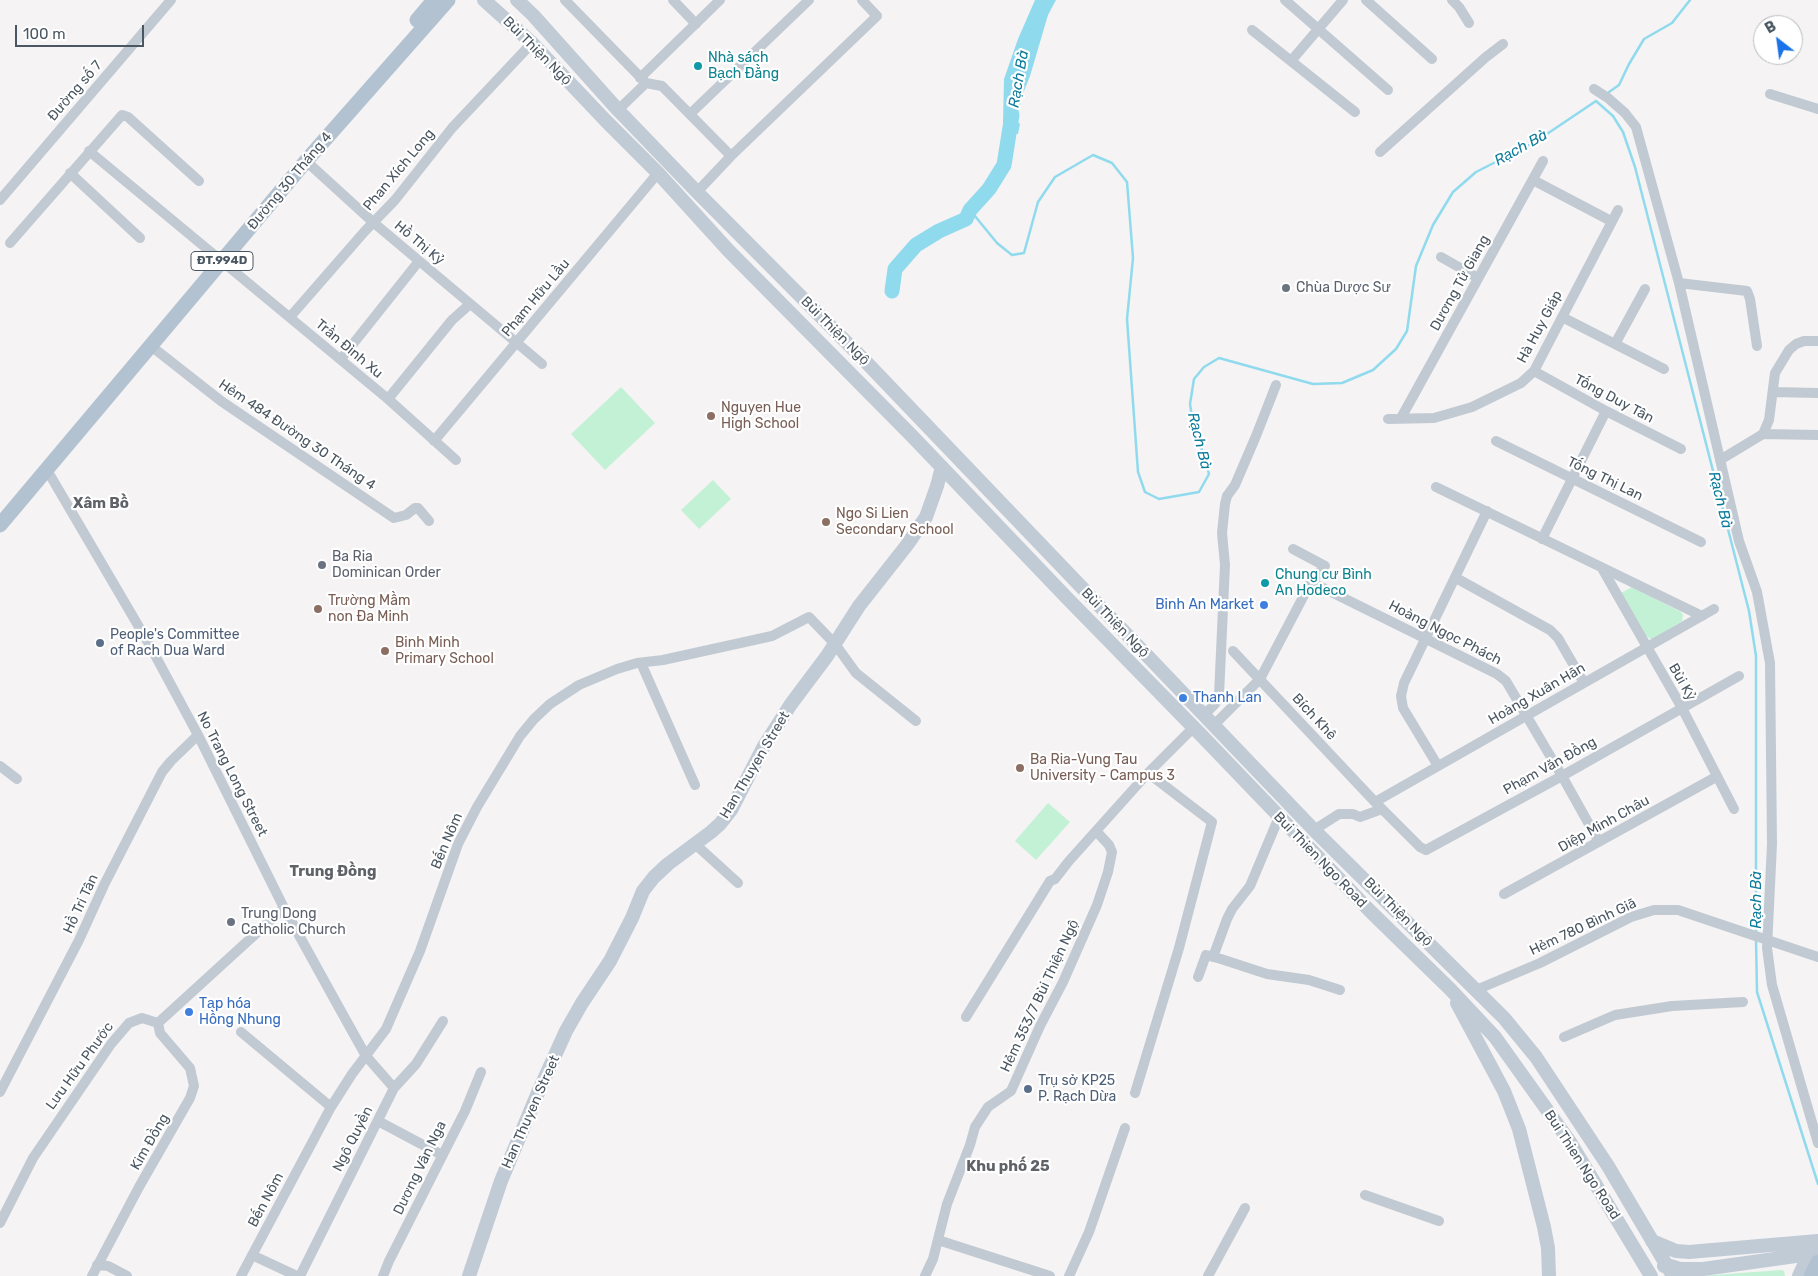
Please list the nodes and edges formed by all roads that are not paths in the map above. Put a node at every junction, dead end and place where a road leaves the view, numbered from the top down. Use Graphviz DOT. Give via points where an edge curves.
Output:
graph roads {
  1 [pos="171,0"];
  2 [pos="434,0"];
  3 [pos="448,0"];
  4 [pos="484,0"];
  5 [pos="517,0"];
  6 [pos="565,0"];
  7 [pos="673,0"];
  8 [pos="720,0"];
  9 [pos="809,0"];
  10 [pos="862,0"];
  11 [pos="1285,0"];
  12 [pos="1343,0"];
  13 [pos="1366,0"];
  14 [pos="1452,0"];
  15 [pos="1469,23"];
  16 [pos="696,24"];
  17 [pos="1319,28"];
  18 [pos="1252,30"];
  19 [pos="532,43"];
  20 [pos="1503,44"];
  21 [pos="1432,59"];
  22 [pos="1291,61"];
  23 [pos="643,80"];
  24 [pos="1594,89"];
  25 [pos="1388,90"];
  26 [pos="1770,94"];
  27 [pos="1818,109"];
  28 [pos="618,110"];
  29 [pos="1355,112"];
  30 [pos="690,114"];
  31 [pos="606,121"];
  32 [pos="89,151"];
  33 [pos="1380,152"];
  34 [pos="731,156"];
  35 [pos="306,161"];
  36 [pos="1543,161"];
  37 [pos="70,174"];
  38 [pos="658,174"];
  39 [pos="1533,180"];
  40 [pos="199,181"];
  41 [pos="697,192"];
  42 [pos="0,200"];
  43 [pos="1618,210"];
  44 [pos="1611,221"];
  45 [pos="374,223"];
  46 [pos="140,238"];
  47 [pos="10,243"];
  48 [pos="1441,257"];
  49 [pos="218,259"];
  50 [pos="419,261"];
  51 [pos="1478,278"];
  52 [pos="1678,283"];
  53 [pos="1645,289"];
  54 [pos="470,304"];
  55 [pos="820,316"];
  56 [pos="290,317"];
  57 [pos="1562,318"];
  58 [pos="806,330"];
  59 [pos="1818,341"];
  60 [pos="517,343"];
  61 [pos="1615,344"];
  62 [pos="151,346"];
  63 [pos="1757,346"];
  64 [pos="341,359"];
  65 [pos="542,364"];
  66 [pos="1664,369"];
  67 [pos="1534,371"];
  68 [pos="1276,385"];
  69 [pos="1773,392"];
  70 [pos="1818,392"];
  71 [pos="388,399"];
  72 [pos="1606,411"];
  73 [pos="1402,418"];
  74 [pos="1388,419"];
  75 [pos="1763,434"];
  76 [pos="1818,435"];
  77 [pos="434,440"];
  78 [pos="1496,441"];
  79 [pos="1681,449"];
  80 [pos="54,453"];
  81 [pos="456,460"];
  82 [pos="1720,460"];
  83 [pos="942,466"];
  84 [pos="42,467"];
  85 [pos="1571,478"];
  86 [pos="984,487"];
  87 [pos="1436,487"];
  88 [pos="972,498"];
  89 [pos="0,510"];
  90 [pos="1487,511"];
  91 [pos="430,521"];
  92 [pos="0,525"];
  93 [pos="1542,539"];
  94 [pos="1701,542"];
  95 [pos="1293,550"];
  96 [pos="1603,570"];
  97 [pos="1456,578"];
  98 [pos="1311,582"];
  99 [pos="1714,609"];
  100 [pos="1702,616"];
  101 [pos="1427,638"];
  102 [pos="835,644"];
  103 [pos="1646,647"];
  104 [pos="1233,651"];
  105 [pos="641,663"];
  106 [pos="1739,676"];
  107 [pos="1260,679"];
  108 [pos="1584,683"];
  109 [pos="1682,708"];
  110 [pos="1527,715"];
  111 [pos="1209,720"];
  112 [pos="916,721"];
  113 [pos="1198,732"];
  114 [pos="198,735"];
  115 [pos="0,766"];
  116 [pos="1438,766"];
  117 [pos="1148,773"];
  118 [pos="1562,776"];
  119 [pos="1716,777"];
  120 [pos="17,778"];
  121 [pos="695,785"];
  122 [pos="1378,806"];
  123 [pos="1734,809"];
  124 [pos="1279,817"];
  125 [pos="1314,830"];
  126 [pos="1096,831"];
  127 [pos="1599,842"];
  128 [pos="695,844"];
  129 [pos="738,883"];
  130 [pos="1504,894"];
  131 [pos="284,908"];
  132 [pos="1768,940"];
  133 [pos="1213,957"];
  134 [pos="1818,957"];
  135 [pos="1198,977"];
  136 [pos="1450,989"];
  137 [pos="1340,990"];
  138 [pos="1476,990"];
  139 [pos="1743,1002"];
  140 [pos="966,1017"];
  141 [pos="443,1021"];
  142 [pos="158,1024"];
  143 [pos="241,1032"];
  144 [pos="1564,1037"];
  145 [pos="366,1056"];
  146 [pos="481,1072"];
  147 [pos="394,1088"];
  148 [pos="0,1092"];
  149 [pos="1135,1093"];
  150 [pos="331,1107"];
  151 [pos="378,1121"];
  152 [pos="1124,1128"];
  153 [pos="1818,1143"];
  154 [pos="442,1155"];
  155 [pos="1365,1195"];
  156 [pos="1245,1208"];
  157 [pos="1439,1221"];
  158 [pos="0,1223"];
  159 [pos="938,1240"];
  160 [pos="1653,1241"];
  161 [pos="1816,1248"];
  162 [pos="1636,1250"];
  163 [pos="252,1255"];
  164 [pos="97,1265"];
  165 [pos="1670,1270"];
  166 [pos="1651,1275"];
  167 [pos="92,1276"];
  168 [pos="127,1276"];
  169 [pos="241,1276"];
  170 [pos="299,1276"];
  171 [pos="383,1276"];
  172 [pos="469,1276"];
  173 [pos="925,1276"];
  174 [pos="1050,1276"];
  175 [pos="1069,1276"];
  176 [pos="1208,1276"];
  177 [pos="1549,1276"];
  178 [pos="1799,1276"];
  179 [pos="1811,1276"];
  1 -- 42 [label="street, Đường số 7"];
  2 -- 49 [label="main road, Đường 30 Tháng 4 / ĐT.994D" via="293,162"];
  3 -- 35 [label="main road, Đường 30 Tháng 4 / ĐT.994D"];
  4 -- 19 [label="main road, Bùi Thiện Ngộ"];
  5 -- 28 [label="main road, Bùi Thiện Ngộ"];
  6 -- 23 [label="street"];
  7 -- 16 [label="street"];
  8 -- 16 [label="street"];
  9 -- 30 [label="street"];
  10 -- 34 [label="street" via="877,16"];
  11 -- 17 [label="street"];
  12 -- 17 [label="street"];
  13 -- 21 [label="street"];
  14 -- 15 [label="street"];
  16 -- 23 [label="street"];
  17 -- 22 [label="street"];
  17 -- 25 [label="street"];
  18 -- 22 [label="street"];
  19 -- 31 [label="main road, Bùi Thiện Ngộ"];
  19 -- 45 [label="street, Phan Xích Long" via="452,128"];
  20 -- 33 [label="street"];
  22 -- 29 [label="street"];
  23 -- 28 [label="street"];
  23 -- 30 [label="street" via="662,86"];
  24 -- 52 [label="street" via="1614,103 1636,127"];
  26 -- 27 [label="street"];
  28 -- 31 [label="main road"];
  28 -- 41 [label="main road, Bùi Thiện Ngộ"];
  30 -- 34 [label="street"];
  31 -- 38 [label="main road, Bùi Thiện Ngộ"];
  32 -- 37 [label="street"];
  32 -- 40 [label="street" via="119,116 125,114"];
  32 -- 49 [label="street, Trần Đình Xu"];
  34 -- 41 [label="street"];
  35 -- 45 [label="street, Hồ Thị Kỷ"];
  35 -- 49 [label="main road, Đường 30 Tháng 4 / ĐT.994D"];
  36 -- 39 [label="street, Dương Tử Giang"];
  37 -- 46 [label="street"];
  37 -- 47 [label="street"];
  38 -- 58 [label="main road, Bùi Thiện Ngộ"];
  38 -- 60 [label="street, Phạm Hữu Lầu"];
  39 -- 44 [label="street"];
  39 -- 51 [label="street, Dương Tử Giang"];
  41 -- 55 [label="main road, Bùi Thiện Ngộ"];
  43 -- 44 [label="street, Hà Huy Giáp"];
  44 -- 57 [label="street, Hà Huy Giáp"];
  45 -- 50 [label="street, Hồ Thị Kỷ"];
  45 -- 56 [label="street, Phan Xích Long"];
  48 -- 51 [label="street"];
  49 -- 56 [label="street, Trần Đình Xu"];
  49 -- 62 [label="main road, Đường 30 Tháng 4 / ĐT.994D"];
  49 -- 80 [label="main road, Đường 30 Tháng 4 / ĐT.994D"];
  50 -- 54 [label="street, Hồ Thị Kỷ"];
  50 -- 64 [label="street"];
  51 -- 73 [label="street, Dương Tử Giang"];
  52 -- 63 [label="street" via="1747,291"];
  52 -- 82 [label="street"];
  53 -- 61 [label="street"];
  54 -- 60 [label="street, Hồ Thị Kỷ"];
  54 -- 71 [label="street" via="452,320"];
  55 -- 58 [label="main road"];
  55 -- 86 [label="main road, Bùi Thiện Ngộ"];
  56 -- 64 [label="street, Trần Đình Xu"];
  57 -- 61 [label="street"];
  57 -- 67 [label="street, Hà Huy Giáp"];
  58 -- 83 [label="main road, Bùi Thiện Ngộ"];
  59 -- 69 [label="street" via="1804,341 1789,350 1775,373"];
  60 -- 65 [label="street, Hồ Thị Kỷ"];
  60 -- 77 [label="street, Phạm Hữu Lầu"];
  61 -- 66 [label="street"];
  62 -- 80 [label="main road, Đường 30 Tháng 4 / ĐT.994D"];
  62 -- 91 [label="street, Hẻm 484 Đường 30 Tháng 4" via="221,401 394,518 418,508"];
  64 -- 71 [label="street, Trần Đình Xu"];
  67 -- 72 [label="street, Tống Duy Tân"];
  67 -- 73 [label="street, Hà Huy Giáp" via="1521,383 1472,407 1434,418"];
  68 -- 111 [label="street" via="1225,504 1219,695"];
  69 -- 70 [label="street"];
  69 -- 75 [label="street" via="1770,420"];
  71 -- 77 [label="street, Trần Đình Xu"];
  72 -- 79 [label="street, Tống Duy Tân"];
  72 -- 85 [label="street"];
  73 -- 74 [label="street, Hà Huy Giáp"];
  75 -- 76 [label="street"];
  75 -- 82 [label="street"];
  77 -- 81 [label="street, Trần Đình Xu"];
  78 -- 85 [label="street, Tống Thị Lan"];
  80 -- 84 [label="main road, Đường 30 Tháng 4 / ĐT.994D"];
  82 -- 132 [label="street" via="1739,541 1757,592 1770,663 1772,844"];
  83 -- 88 [label="main road, Bùi Thiện Ngộ"];
  83 -- 102 [label="main road, Han Thuyen Street" via="926,516 858,606"];
  84 -- 89 [label="main road, Đường 30 Tháng 4 / ĐT.994D"];
  84 -- 92 [label="main road, Đường 30 Tháng 4 / ĐT.994D"];
  84 -- 114 [label="street, No Trang Long Street" via="131,612"];
  85 -- 93 [label="street"];
  85 -- 94 [label="street, Tống Thị Lan"];
  86 -- 88 [label="main road"];
  86 -- 111 [label="main road, Bùi Thiện Ngộ"];
  87 -- 90 [label="street"];
  88 -- 113 [label="main road, Bùi Thiện Ngộ"];
  90 -- 93 [label="street"];
  90 -- 97 [label="street"];
  93 -- 96 [label="street"];
  95 -- 98 [label="street" via="1325,566"];
  96 -- 100 [label="street"];
  96 -- 103 [label="street, Bùi Kỷ"];
  97 -- 101 [label="street"];
  97 -- 108 [label="street" via="1550,630"];
  98 -- 101 [label="street, Hoàng Ngọc Phách"];
  98 -- 107 [label="street"];
  99 -- 100 [label="street, Hoàng Xuân Hãn"];
  100 -- 103 [label="street, Hoàng Xuân Hãn"];
  101 -- 110 [label="street, Hoàng Ngọc Phách" via="1497,674 1506,681"];
  101 -- 116 [label="street" via="1404,683 1401,696 1403,708"];
  102 -- 105 [label="street, Bến Nôm" via="809,617 772,636"];
  102 -- 112 [label="street" via="856,673"];
  102 -- 128 [label="main road, Han Thuyen Street" via="764,746 731,810 720,824"];
  103 -- 108 [label="street, Hoàng Xuân Hãn"];
  103 -- 109 [label="street, Bùi Kỷ"];
  104 -- 107 [label="street, Bích Khê"];
  105 -- 121 [label="street"];
  105 -- 145 [label="street, Bến Nôm" via="617,669 565,693 534,719 520,736 458,844 410,976 386,1029"];
  106 -- 109 [label="street, Phạm Văn Đồng"];
  107 -- 111 [label="street"];
  107 -- 122 [label="street, Bích Khê"];
  108 -- 110 [label="street, Hoàng Xuân Hãn"];
  109 -- 118 [label="street, Phạm Văn Đồng"];
  109 -- 119 [label="street, Bùi Kỷ"];
  110 -- 116 [label="street, Hoàng Xuân Hãn"];
  110 -- 118 [label="street, Hoàng Ngọc Phách"];
  111 -- 113 [label="main road"];
  111 -- 125 [label="main road, Bùi Thiện Ngộ"];
  113 -- 117 [label="street"];
  113 -- 124 [label="main road, Bui Thien Ngo Road"];
  114 -- 131 [label="street, No Trang Long Street"];
  114 -- 148 [label="street, Hồ Tri Tân" via="162,772"];
  115 -- 120 [label="street"];
  116 -- 122 [label="street, Hoàng Xuân Hãn"];
  117 -- 126 [label="street"];
  117 -- 149 [label="street" via="1212,822 1179,948"];
  118 -- 122 [label="street, Phạm Văn Đồng" via="1426,850 1420,848"];
  118 -- 127 [label="street, Hoàng Ngọc Phách"];
  119 -- 123 [label="street, Bùi Kỷ"];
  119 -- 127 [label="street, Diệp Minh Châu"];
  122 -- 125 [label="street" via="1360,817 1339,814"];
  124 -- 133 [label="street" via="1250,886 1227,919"];
  124 -- 136 [label="main road, Bui Thien Ngo Road"];
  125 -- 138 [label="main road, Bùi Thiện Ngộ"];
  126 -- 140 [label="street" via="1050,881"];
  126 -- 159 [label="street, Hẻm 353/7 Bùi Thiện Ngộ" via="1112,852 1097,905 1011,1091 988,1107 975,1127"];
  127 -- 130 [label="street, Diệp Minh Châu"];
  128 -- 129 [label="street"];
  128 -- 172 [label="main road, Han Thuyen Street" via="648,884 610,961 570,1024 501,1181"];
  131 -- 142 [label="street"];
  131 -- 145 [label="street, No Trang Long Street"];
  132 -- 134 [label="street, Hẻm 780 Bình Giã"];
  132 -- 138 [label="street, Hẻm 780 Bình Giã" via="1678,910 1654,910 1631,917 1540,963"];
  132 -- 153 [label="street" via="1772,985"];
  133 -- 135 [label="street" via="1206,955"];
  133 -- 137 [label="street" via="1267,974 1309,980"];
  136 -- 162 [label="main road, Bui Thien Ngo Road" via="1495,1037 1531,1086 1570,1142"];
  136 -- 177 [label="main road, Bui Thien Ngo Road" via="1504,1091 1519,1129 1544,1227"];
  138 -- 160 [label="main road, Bùi Thiện Ngộ" via="1536,1057"];
  139 -- 144 [label="street" via="1672,1006 1615,1015"];
  141 -- 147 [label="street, Ngô Quyền" via="416,1064"];
  142 -- 158 [label="street, Lưu Hữu Phước" via="142,1018 129,1023 111,1044 33,1158"];
  142 -- 164 [label="street, Kim Đồng" via="160,1032 190,1068 194,1086"];
  143 -- 150 [label="street"];
  145 -- 147 [label="street, No Trang Long Street"];
  145 -- 150 [label="street, Bến Nôm"];
  146 -- 154 [label="street, Dương Vân Nga"];
  147 -- 151 [label="street, Ngô Quyền"];
  150 -- 163 [label="street, Bến Nôm"];
  151 -- 154 [label="street"];
  151 -- 170 [label="street, Ngô Quyền"];
  152 -- 175 [label="street"];
  154 -- 171 [label="street, Dương Vân Nga"];
  155 -- 157 [label="street"];
  156 -- 176 [label="street"];
  159 -- 173 [label="street, Hẻm 353/7 Bùi Thiện Ngộ"];
  159 -- 174 [label="street"];
  160 -- 161 [label="main road" via="1676,1251 1688,1252"];
  160 -- 162 [label="main road"];
  160 -- 165 [label="main road, Bùi Thiện Ngộ"];
  161 -- 165 [label="main road" via="1703,1269"];
  161 -- 178 [label="main road"];
  161 -- 179 [label="main road"];
  162 -- 166 [label="main road, Bui Thien Ngo Road"];
  163 -- 169 [label="street, Bến Nôm"];
  163 -- 170 [label="street"];
  164 -- 167 [label="street, Kim Đồng"];
  164 -- 168 [label="street" via="108,1266"];
  165 -- 166 [label="main road"];
}
